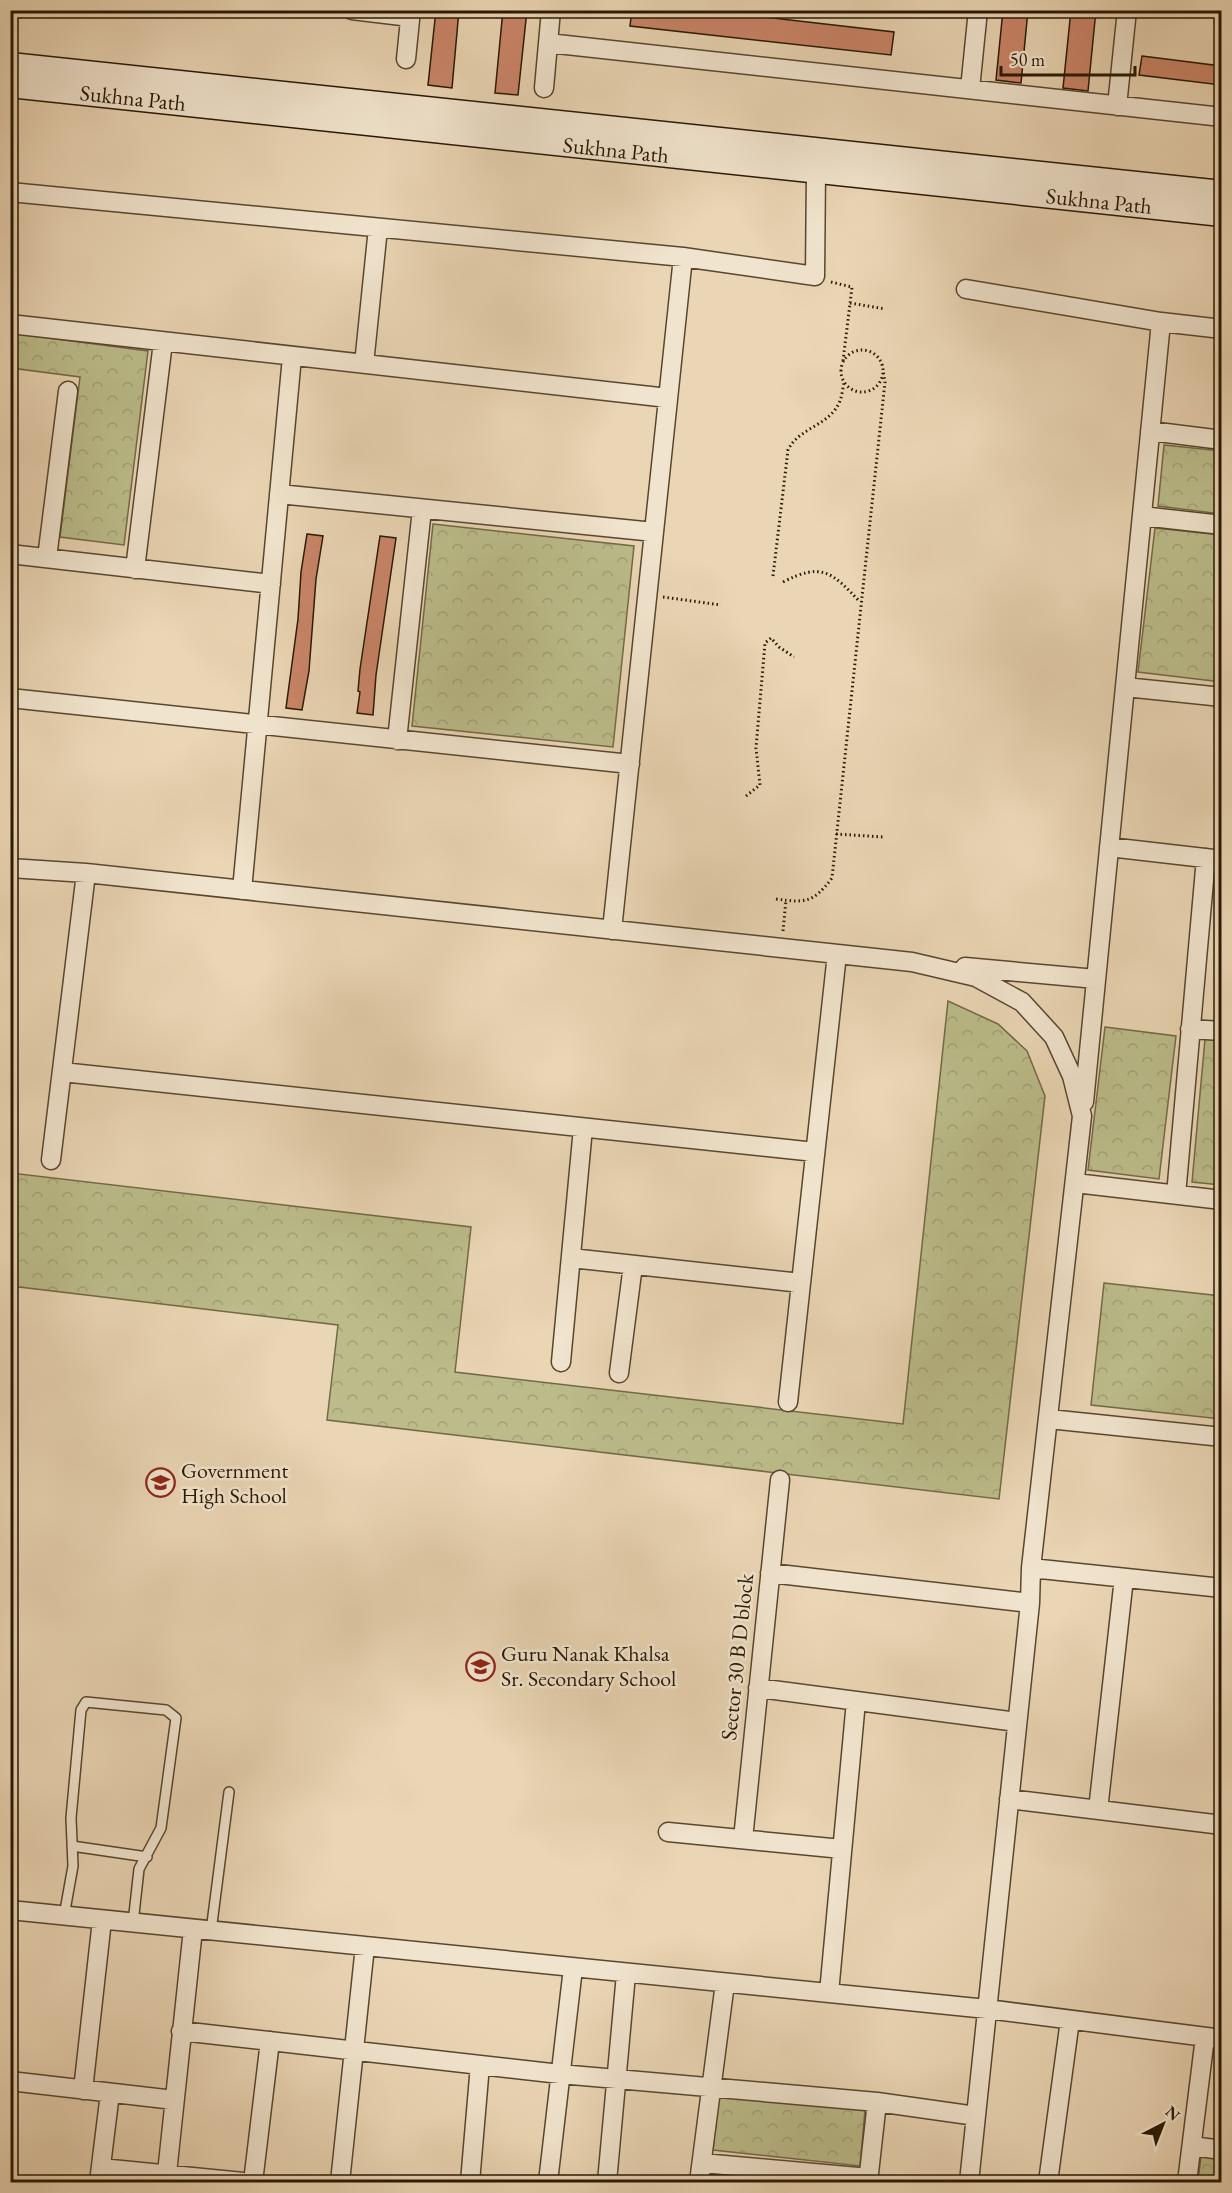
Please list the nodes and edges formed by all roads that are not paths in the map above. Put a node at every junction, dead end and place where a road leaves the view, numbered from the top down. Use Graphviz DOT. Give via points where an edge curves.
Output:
graph roads {
  1 [pos="352,10"];
  2 [pos="551,10"];
  3 [pos="978,10"];
  4 [pos="1127,10"];
  5 [pos="411,14"];
  6 [pos="548,43"];
  7 [pos="406,59"];
  8 [pos="10,65"];
  9 [pos="10,85"];
  10 [pos="544,88"];
  11 [pos="970,90"];
  12 [pos="1117,106"];
  13 [pos="1221,117"];
  14 [pos="816,171"];
  15 [pos="10,192"];
  16 [pos="1221,193"];
  17 [pos="1221,214"];
  18 [pos="378,228"];
  19 [pos="683,257"];
  20 [pos="966,289"];
  21 [pos="1161,322"];
  22 [pos="10,324"];
  23 [pos="1221,329"];
  24 [pos="163,342"];
  25 [pos="292,357"];
  26 [pos="364,364"];
  27 [pos="68,391"];
  28 [pos="668,398"];
  29 [pos="1150,431"];
  30 [pos="1221,440"];
  31 [pos="279,494"];
  32 [pos="422,509"];
  33 [pos="1142,516"];
  34 [pos="1221,525"];
  35 [pos="654,532"];
  36 [pos="10,554"];
  37 [pos="47,558"];
  38 [pos="135,569"];
  39 [pos="271,584"];
  40 [pos="1125,687"];
  41 [pos="1221,697"];
  42 [pos="10,698"];
  43 [pos="257,724"];
  44 [pos="397,740"];
  45 [pos="630,764"];
  46 [pos="1109,847"];
  47 [pos="1214,859"];
  48 [pos="10,868"];
  49 [pos="86,873"];
  50 [pos="242,890"];
  51 [pos="612,930"];
  52 [pos="837,954"];
  53 [pos="912,962"];
  54 [pos="1096,979"];
  55 [pos="1190,1029"];
  56 [pos="1221,1031"];
  57 [pos="62,1072"];
  58 [pos="1082,1116"];
  59 [pos="583,1128"];
  60 [pos="815,1152"];
  61 [pos="51,1160"];
  62 [pos="1075,1183"];
  63 [pos="1176,1195"];
  64 [pos="1221,1200"];
  65 [pos="571,1258"];
  66 [pos="633,1265"];
  67 [pos="801,1283"];
  68 [pos="561,1362"];
  69 [pos="619,1373"];
  70 [pos="788,1402"];
  71 [pos="1049,1419"];
  72 [pos="1221,1437"];
  73 [pos="780,1480"];
  74 [pos="1031,1568"];
  75 [pos="770,1573"];
  76 [pos="1124,1578"];
  77 [pos="1221,1588"];
  78 [pos="1029,1603"];
  79 [pos="758,1688"];
  80 [pos="856,1701"];
  81 [pos="1017,1722"];
  82 [pos="229,1792"];
  83 [pos="1009,1799"];
  84 [pos="1098,1810"];
  85 [pos="1221,1825"];
  86 [pos="668,1832"];
  87 [pos="743,1839"];
  88 [pos="72,1846"];
  89 [pos="842,1849"];
  90 [pos="147,1857"];
  91 [pos="10,1910"];
  92 [pos="64,1916"];
  93 [pos="102,1920"];
  94 [pos="134,1923"];
  95 [pos="202,1930"];
  96 [pos="365,1946"];
  97 [pos="573,1968"];
  98 [pos="626,1974"];
  99 [pos="725,1983"];
  100 [pos="829,1993"];
  101 [pos="987,2009"];
  102 [pos="1070,2020"];
  103 [pos="181,2031"];
  104 [pos="1214,2038"];
  105 [pos="270,2041"];
  106 [pos="353,2050"];
  107 [pos="480,2065"];
  108 [pos="560,2074"];
  109 [pos="616,2079"];
  110 [pos="10,2081"];
  111 [pos="711,2086"];
  112 [pos="83,2090"];
  113 [pos="110,2093"];
  114 [pos="174,2100"];
  115 [pos="877,2102"];
  116 [pos="976,2116"];
  117 [pos="1192,2146"];
  118 [pos="1221,2150"];
  119 [pos="702,2163"];
  120 [pos="167,2174"];
  121 [pos="100,2175"];
  122 [pos="868,2180"];
  123 [pos="243,2182"];
  124 [pos="253,2182"];
  125 [pos="340,2182"];
  126 [pos="470,2182"];
  127 [pos="548,2182"];
  128 [pos="608,2182"];
  129 [pos="699,2182"];
  130 [pos="969,2182"];
  131 [pos="1048,2182"];
  132 [pos="1187,2182"];
  1 -- 5 [label="street"];
  2 -- 6 [label="street"];
  3 -- 11 [label="street"];
  4 -- 12 [label="street"];
  5 -- 7 [label="street"];
  6 -- 10 [label="street"];
  6 -- 11 [label="street"];
  8 -- 16 [label="main road, Sukhna Path"];
  9 -- 14 [label="main road, Sukhna Path"];
  11 -- 12 [label="street"];
  12 -- 13 [label="street"];
  14 -- 17 [label="main road, Sukhna Path"];
  14 -- 19 [label="street" via="815,276"];
  15 -- 18 [label="street"];
  18 -- 19 [label="street"];
  18 -- 26 [label="street"];
  19 -- 28 [label="street"];
  20 -- 21 [label="street"];
  21 -- 23 [label="street"];
  21 -- 29 [label="street"];
  22 -- 24 [label="street"];
  24 -- 25 [label="street"];
  24 -- 38 [label="street"];
  25 -- 26 [label="street"];
  25 -- 31 [label="street"];
  26 -- 28 [label="street"];
  27 -- 37 [label="street"];
  28 -- 35 [label="street"];
  29 -- 30 [label="street"];
  29 -- 33 [label="street"];
  31 -- 32 [label="street"];
  31 -- 39 [label="street"];
  32 -- 35 [label="street"];
  32 -- 44 [label="street"];
  33 -- 34 [label="street"];
  33 -- 40 [label="street"];
  35 -- 45 [label="street"];
  36 -- 37 [label="street"];
  37 -- 38 [label="street"];
  38 -- 39 [label="street"];
  39 -- 43 [label="street"];
  40 -- 41 [label="street"];
  40 -- 46 [label="street"];
  42 -- 43 [label="street"];
  43 -- 44 [label="street"];
  43 -- 50 [label="street"];
  44 -- 45 [label="street"];
  45 -- 51 [label="street"];
  46 -- 47 [label="street"];
  46 -- 54 [label="street"];
  47 -- 55 [label="street"];
  48 -- 49 [label="street"];
  49 -- 50 [label="street"];
  49 -- 57 [label="street"];
  50 -- 51 [label="street"];
  51 -- 52 [label="street"];
  52 -- 53 [label="street"];
  52 -- 60 [label="street"];
  53 -- 54 [label="street"];
  53 -- 58 [label="street" via="976,977 1022,1002 1054,1037 1072,1076"];
  54 -- 58 [label="street"];
  55 -- 56 [label="street"];
  55 -- 63 [label="street"];
  57 -- 59 [label="street"];
  57 -- 61 [label="street"];
  58 -- 62 [label="street"];
  59 -- 60 [label="street"];
  59 -- 65 [label="street"];
  60 -- 67 [label="street"];
  62 -- 63 [label="street"];
  62 -- 71 [label="street"];
  63 -- 64 [label="street"];
  65 -- 66 [label="street"];
  65 -- 68 [label="street"];
  66 -- 67 [label="street"];
  66 -- 69 [label="street"];
  67 -- 70 [label="street"];
  71 -- 72 [label="street"];
  71 -- 74 [label="street"];
  73 -- 75 [label="street, Sector 30 B D block"];
  74 -- 76 [label="street"];
  74 -- 78 [label="street"];
  75 -- 78 [label="street"];
  75 -- 79 [label="street, Sector 30 B D block"];
  76 -- 77 [label="street"];
  76 -- 84 [label="street"];
  78 -- 81 [label="street"];
  79 -- 80 [label="street"];
  79 -- 87 [label="street, Sector 30 B D block"];
  80 -- 81 [label="street"];
  80 -- 89 [label="street"];
  81 -- 83 [label="street"];
  82 -- 95 [label="lane"];
  83 -- 84 [label="street"];
  83 -- 101 [label="street"];
  84 -- 85 [label="street"];
  86 -- 87 [label="street"];
  87 -- 89 [label="street"];
  88 -- 90 [label="lane"];
  88 -- 90 [label="lane" via="81,1710 86,1702 166,1710 176,1718 161,1828"];
  88 -- 92 [label="lane" via="73,1866"];
  89 -- 100 [label="street"];
  90 -- 94 [label="lane" via="139,1869"];
  91 -- 92 [label="street"];
  92 -- 93 [label="street"];
  93 -- 94 [label="street"];
  93 -- 112 [label="street"];
  94 -- 95 [label="street"];
  95 -- 96 [label="street"];
  95 -- 103 [label="street"];
  96 -- 97 [label="street"];
  96 -- 106 [label="street"];
  97 -- 98 [label="street"];
  97 -- 108 [label="street"];
  98 -- 99 [label="street"];
  98 -- 109 [label="street"];
  99 -- 100 [label="street"];
  99 -- 111 [label="street"];
  100 -- 101 [label="street"];
  101 -- 102 [label="street"];
  101 -- 116 [label="street"];
  102 -- 104 [label="street"];
  102 -- 131 [label="street"];
  103 -- 105 [label="street"];
  103 -- 114 [label="street"];
  104 -- 117 [label="street"];
  105 -- 106 [label="street"];
  105 -- 124 [label="street"];
  106 -- 107 [label="street"];
  106 -- 125 [label="street"];
  107 -- 108 [label="street"];
  107 -- 126 [label="street"];
  108 -- 109 [label="street"];
  108 -- 127 [label="street"];
  109 -- 111 [label="street"];
  109 -- 128 [label="street"];
  110 -- 112 [label="street"];
  111 -- 115 [label="street"];
  111 -- 119 [label="street"];
  112 -- 113 [label="street"];
  113 -- 114 [label="street"];
  113 -- 121 [label="street"];
  114 -- 120 [label="street"];
  115 -- 116 [label="street"];
  115 -- 122 [label="street"];
  116 -- 130 [label="street"];
  117 -- 118 [label="street"];
  117 -- 132 [label="street"];
  119 -- 122 [label="street"];
  119 -- 129 [label="street"];
  120 -- 121 [label="street"];
  120 -- 123 [label="street"];
}
